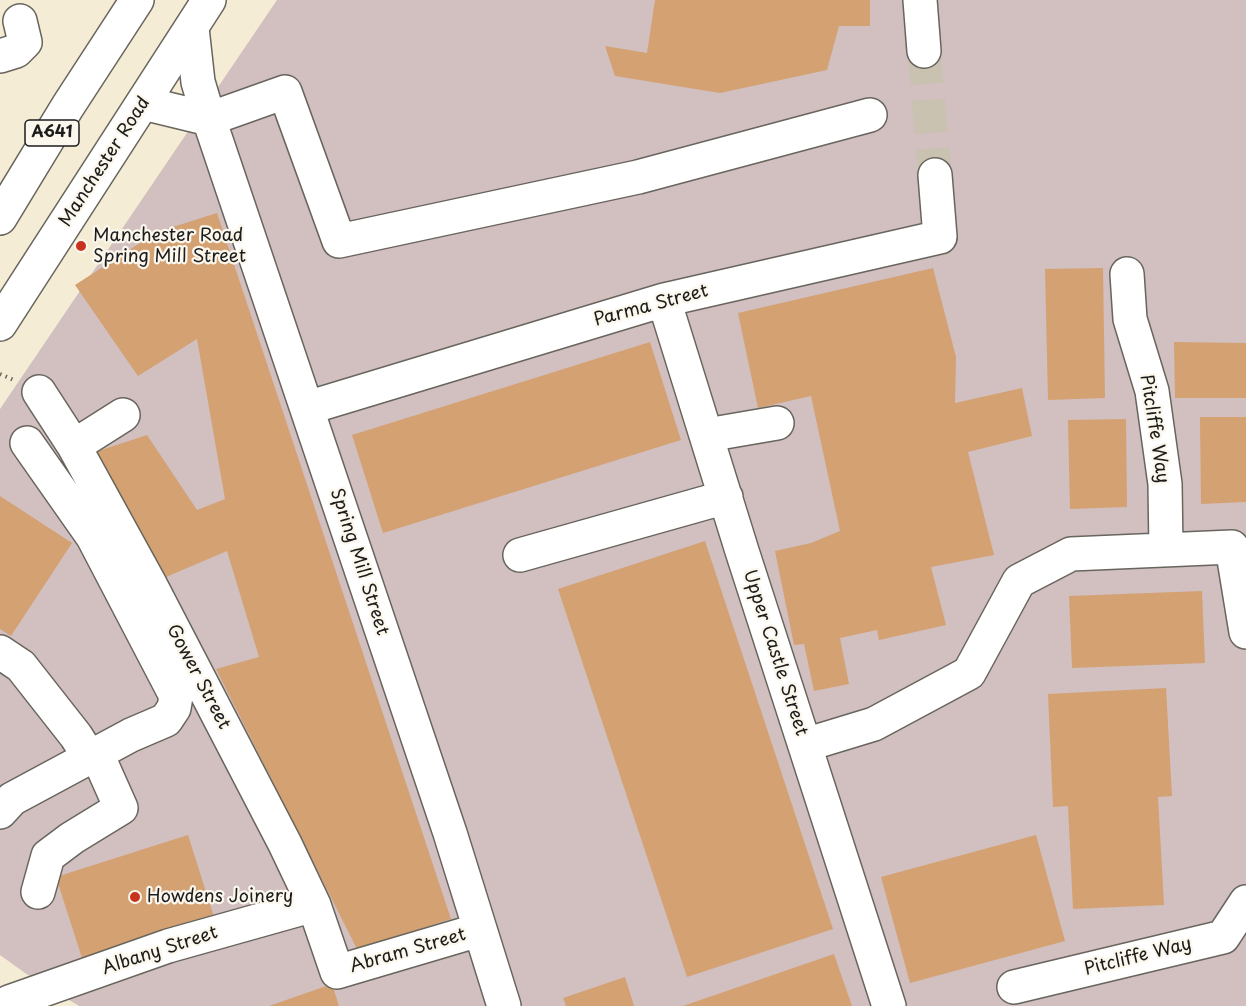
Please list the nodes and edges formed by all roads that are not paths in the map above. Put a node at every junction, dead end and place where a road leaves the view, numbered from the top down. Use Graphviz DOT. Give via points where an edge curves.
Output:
graph roads {
  1 [pos="137,0"];
  2 [pos="162,0"];
  3 [pos="209,0"];
  4 [pos="920,0"];
  5 [pos="20,21"];
  6 [pos="192,28"];
  7 [pos="924,51"];
  8 [pos="0,56"];
  9 [pos="143,103"];
  10 [pos="68,106"];
  11 [pos="870,115"];
  12 [pos="210,119"];
  13 [pos="935,175"];
  14 [pos="0,218"];
  15 [pos="1127,274"];
  16 [pos="664,300"];
  17 [pos="0,324"];
  18 [pos="39,392"];
  19 [pos="308,408"];
  20 [pos="123,415"];
  21 [pos="777,423"];
  22 [pos="707,435"];
  23 [pos="27,443"];
  24 [pos="74,446"];
  25 [pos="726,497"];
  26 [pos="1166,550"];
  27 [pos="520,555"];
  28 [pos="1246,632"];
  29 [pos="0,652"];
  30 [pos="805,745"];
  31 [pos="93,756"];
  32 [pos="0,812"];
  33 [pos="38,892"];
  34 [pos="1246,902"];
  35 [pos="314,905"];
  36 [pos="479,930"];
  37 [pos="337,972"];
  38 [pos="1014,987"];
  39 [pos="8,1001"];
  40 [pos="504,1006"];
  41 [pos="889,1006"];
  1 -- 10 [label="street, A641"];
  2 -- 10 [label="street" via="114,72"];
  3 -- 6 [label="street, Manchester Road"];
  4 -- 7 [label="street"];
  5 -- 8 [label="street" via="25,42 16,51"];
  6 -- 9 [label="street, Manchester Road"];
  6 -- 12 [label="street, Spring Mill Street" via="198,82"];
  9 -- 12 [label="street"];
  9 -- 17 [label="street, Manchester Road"];
  10 -- 14 [label="street, A641"];
  11 -- 12 [label="street" via="638,177 339,241 285,92"];
  12 -- 19 [label="street, Spring Mill Street"];
  13 -- 16 [label="street, Parma Street" via="940,237"];
  15 -- 26 [label="street, Pitcliffe Way" via="1130,319 1152,391 1165,484"];
  16 -- 19 [label="street, Parma Street"];
  16 -- 22 [label="street, Upper Castle Street"];
  18 -- 24 [label="street, Gower Street"];
  19 -- 36 [label="street, Spring Mill Street"];
  20 -- 24 [label="street"];
  21 -- 22 [label="street"];
  22 -- 25 [label="street, Upper Castle Street"];
  23 -- 31 [label="street" via="93,537 176,696 166,720"];
  24 -- 35 [label="street, Gower Street"];
  25 -- 27 [label="street"];
  25 -- 30 [label="street, Upper Castle Street"];
  26 -- 28 [label="street" via="1232,547"];
  26 -- 30 [label="street" via="1071,554 1019,581 969,673 874,724"];
  29 -- 31 [label="street" via="21,666"];
  30 -- 41 [label="street, Upper Castle Street"];
  31 -- 32 [label="street" via="12,799"];
  31 -- 33 [label="street" via="121,808 48,856"];
  34 -- 38 [label="street, Pitcliffe Way" via="1223,937"];
  35 -- 37 [label="street, Gower Street"];
  35 -- 39 [label="street, Albany Street" via="168,946"];
  36 -- 37 [label="street, Abram Street"];
  36 -- 40 [label="street, Spring Mill Street"];
}
